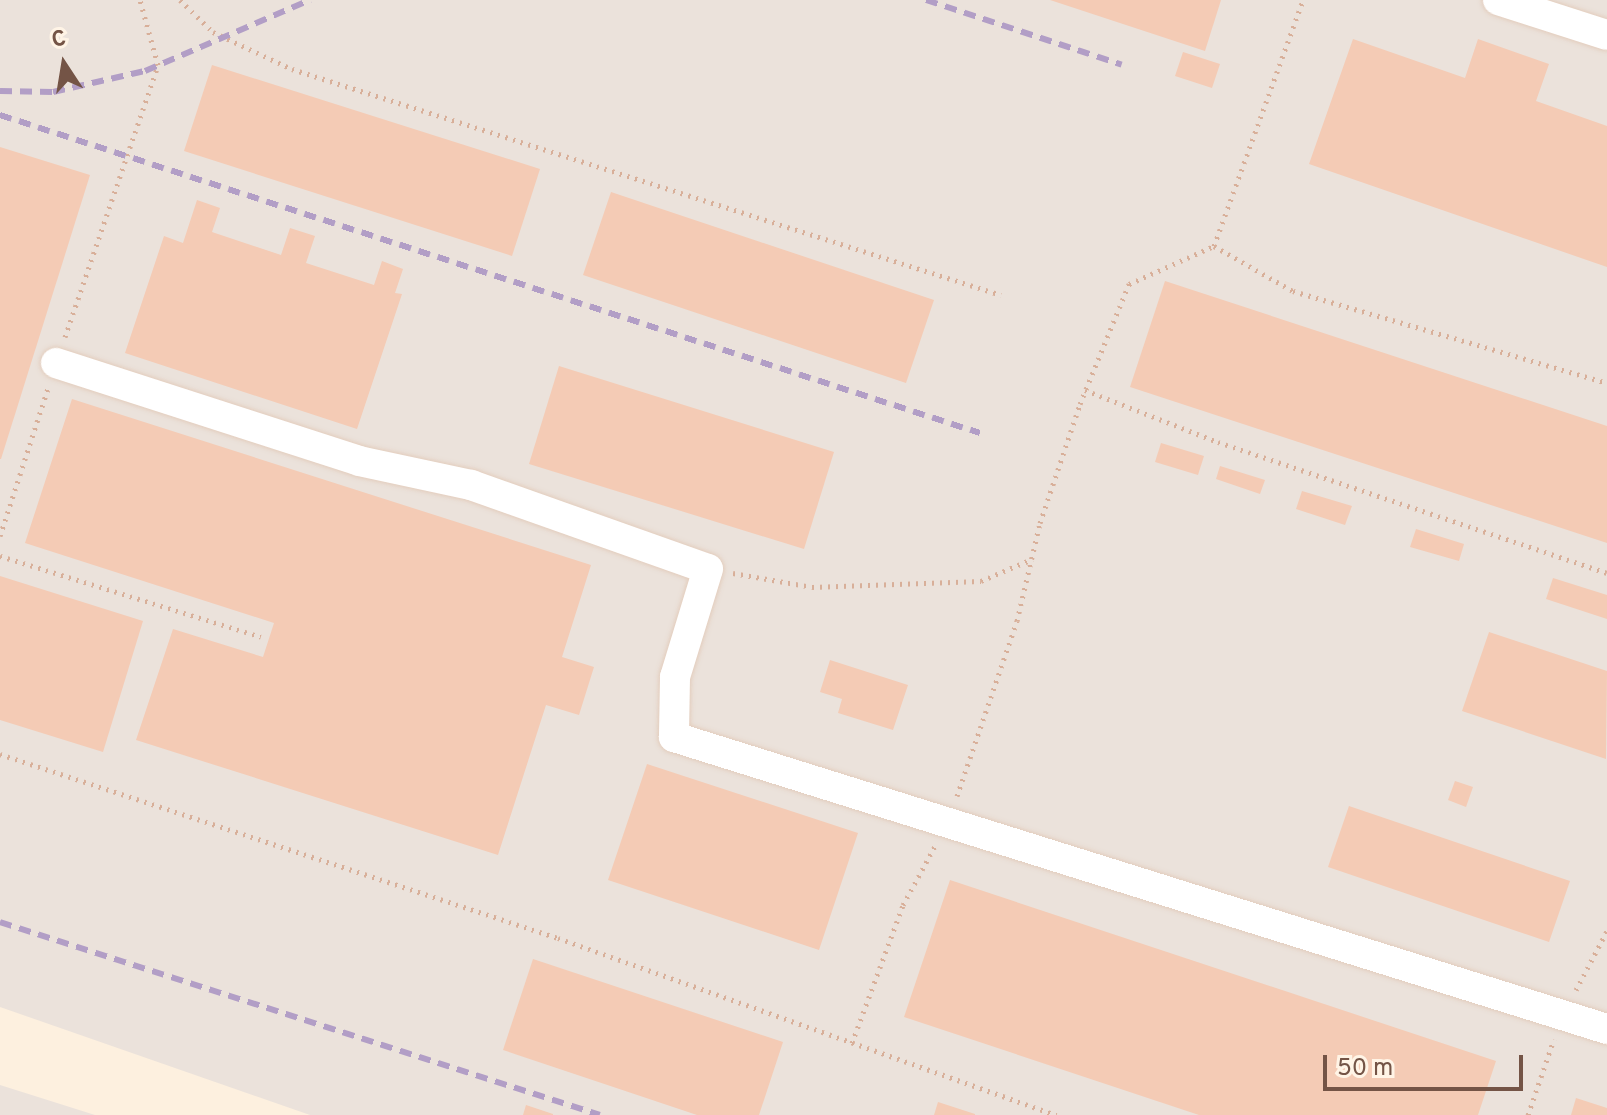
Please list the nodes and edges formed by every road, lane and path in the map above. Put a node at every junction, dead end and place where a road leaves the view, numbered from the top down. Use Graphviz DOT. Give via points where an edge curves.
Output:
graph roads {
  1 [pos="140,0"];
  2 [pos="180,0"];
  3 [pos="1303,0"];
  4 [pos="1498,0"];
  5 [pos="1607,35"];
  6 [pos="1214,246"];
  7 [pos="1001,295"];
  8 [pos="56,363"];
  9 [pos="1607,383"];
  10 [pos="1085,390"];
  11 [pos="0,536"];
  12 [pos="0,556"];
  13 [pos="1032,559"];
  14 [pos="708,569"];
  15 [pos="1607,573"];
  16 [pos="261,637"];
  17 [pos="0,754"];
  18 [pos="948,822"];
  19 [pos="1607,1029"];
  20 [pos="852,1043"];
  21 [pos="1056,1115"];
  1 -- 8 [label="path" via="158,65"];
  2 -- 7 [label="path" via="213,32 292,69"];
  3 -- 6 [label="path"];
  4 -- 5 [label="lane"];
  6 -- 9 [label="path" via="1293,291"];
  6 -- 10 [label="path" via="1129,284"];
  8 -- 11 [label="path"];
  8 -- 14 [label="lane" via="359,461 471,485"];
  10 -- 13 [label="path"];
  10 -- 15 [label="path" via="1218,442"];
  12 -- 16 [label="path"];
  13 -- 14 [label="path" via="981,581 812,587"];
  13 -- 18 [label="path" via="1017,621"];
  14 -- 18 [label="lane" via="675,677 674,737"];
  17 -- 20 [label="path" via="295,849"];
  18 -- 19 [label="lane"];
  18 -- 20 [label="path" via="903,905"];
  20 -- 21 [label="path"];
}
